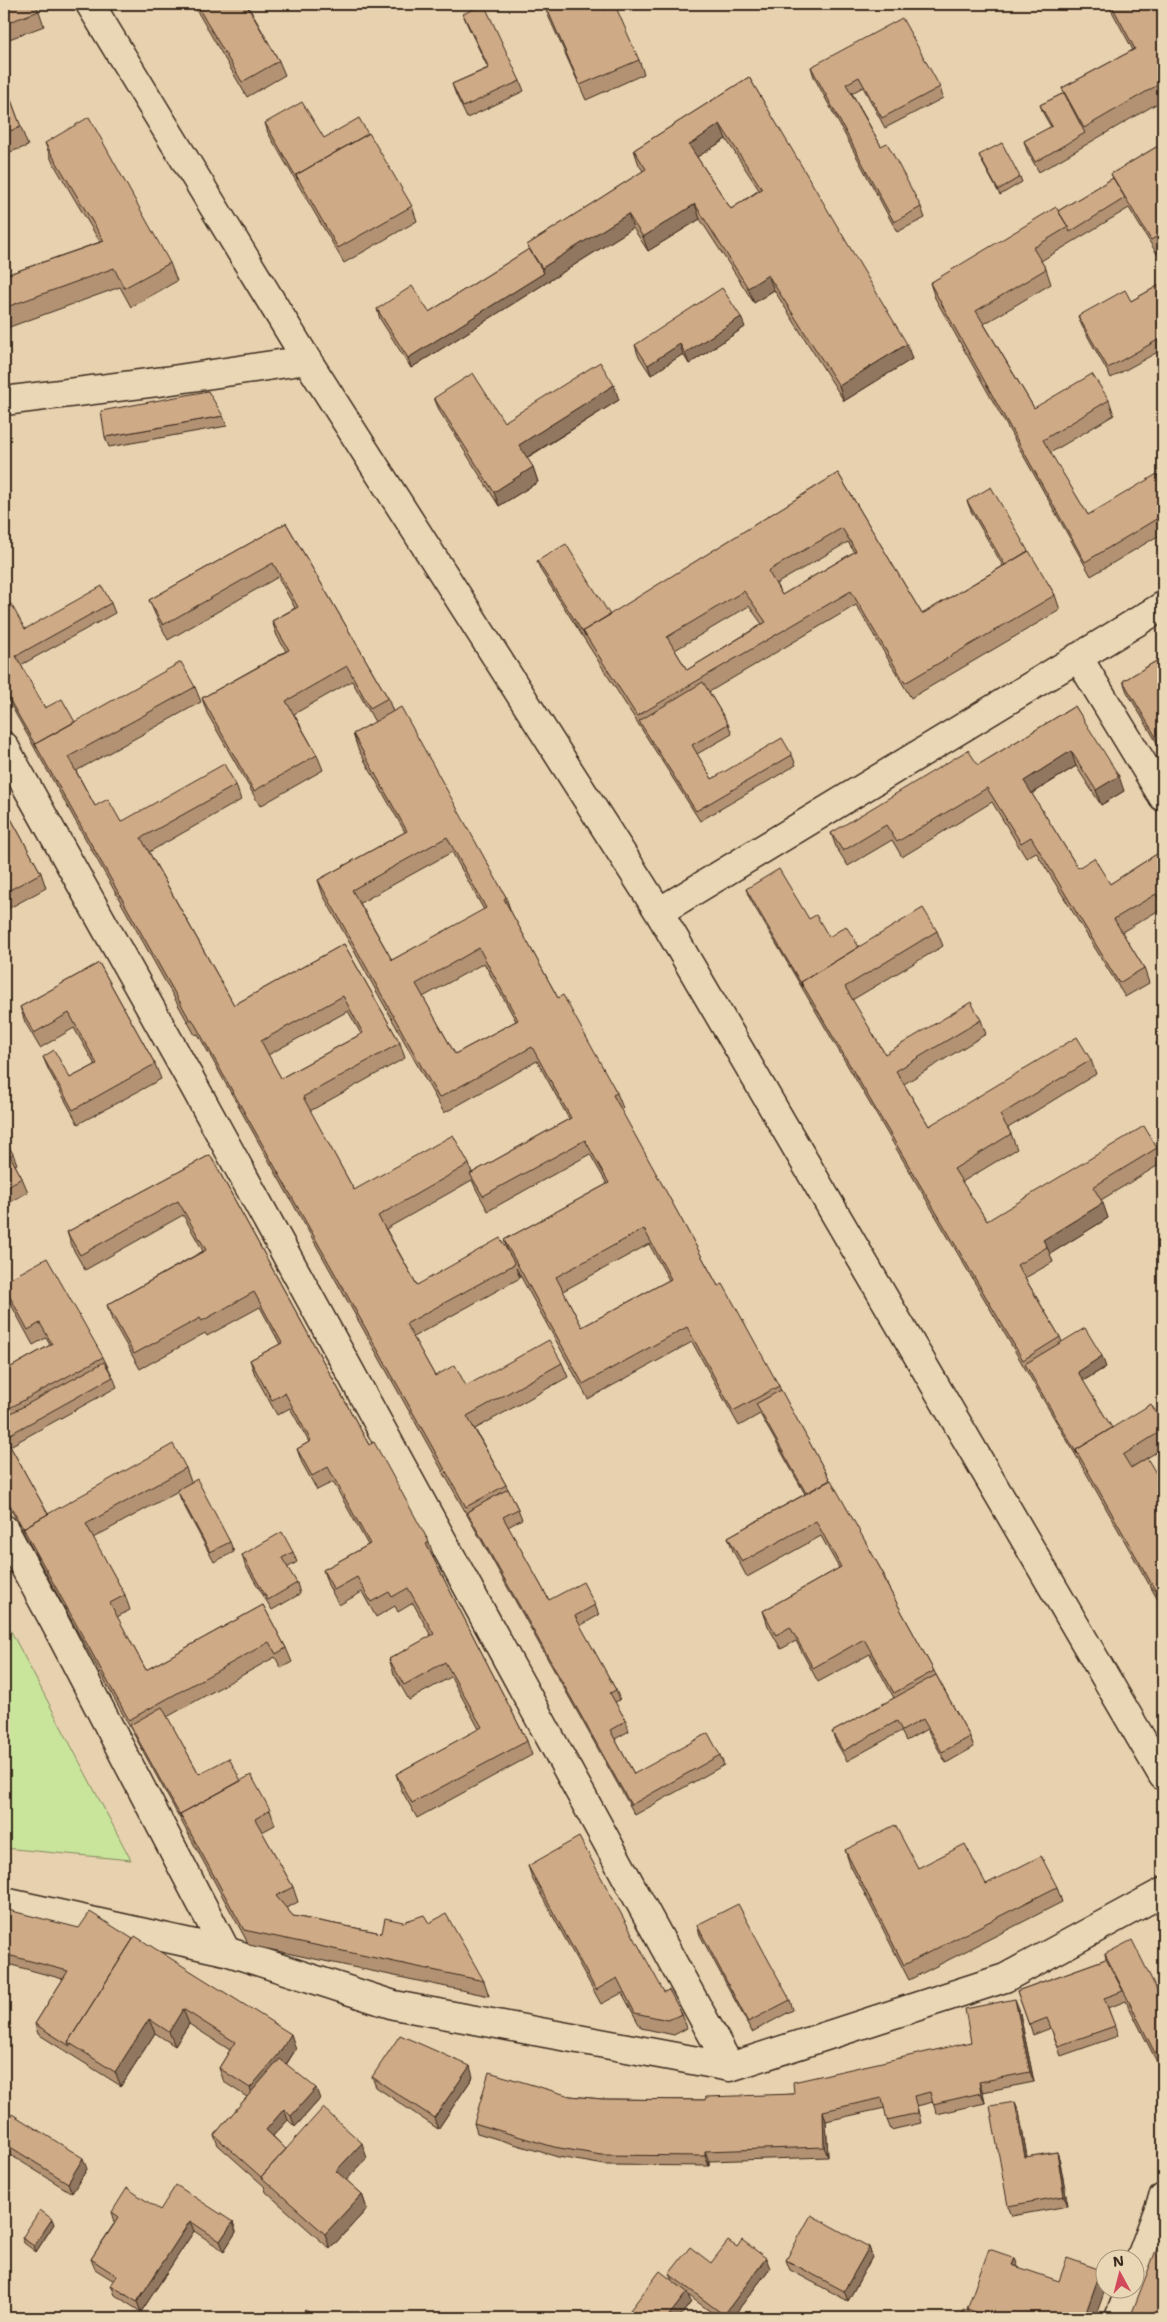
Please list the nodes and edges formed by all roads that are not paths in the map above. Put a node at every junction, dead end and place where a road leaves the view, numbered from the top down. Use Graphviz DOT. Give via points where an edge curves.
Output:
graph roads {
  1 [pos="90,4"];
  2 [pos="307,360"];
  3 [pos="4,401"];
  4 [pos="1163,606"];
  5 [pos="1078,657"];
  6 [pos="4,746"];
  7 [pos="1163,797"];
  8 [pos="659,912"];
  9 [pos="4,1529"];
  10 [pos="1163,1776"];
  11 [pos="1163,1892"];
  12 [pos="4,1902"];
  13 [pos="226,1951"];
  14 [pos="730,2067"];
  15 [pos="1163,2198"];
  16 [pos="1144,2250"];
  17 [pos="1126,2300"];
  18 [pos="1119,2318"];
  1 -- 2 [label="street"];
  2 -- 3 [label="street"];
  2 -- 8 [label="street"];
  4 -- 5 [label="street"];
  5 -- 7 [label="street"];
  5 -- 8 [label="street"];
  6 -- 14 [label="street" via="194,1086"];
  8 -- 10 [label="street"];
  9 -- 13 [label="street"];
  11 -- 14 [label="street" via="1005,1978"];
  12 -- 13 [label="street"];
  13 -- 14 [label="street" via="394,2005"];
  15 -- 16 [label="street"];
  17 -- 18 [label="street"];
}
